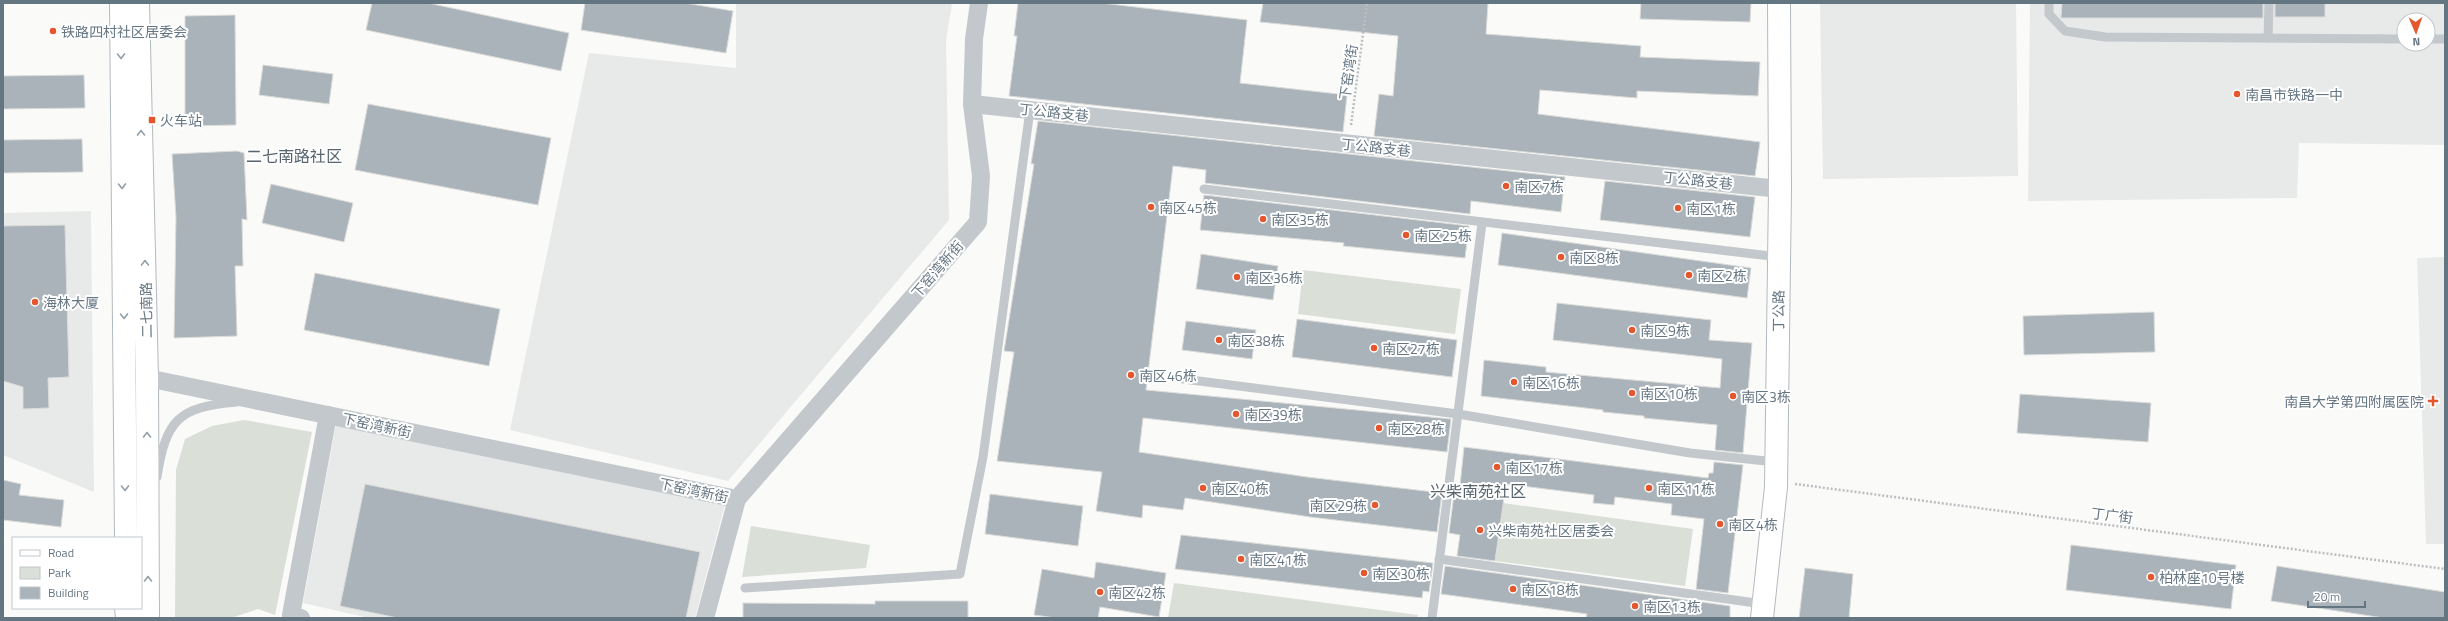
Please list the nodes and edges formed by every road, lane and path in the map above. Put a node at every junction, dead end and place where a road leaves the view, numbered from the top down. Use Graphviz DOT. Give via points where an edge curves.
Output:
graph roads {
  1 [pos="121,3"];
  2 [pos="138,3"];
  3 [pos="979,3"];
  4 [pos="1367,3"];
  5 [pos="1779,3"];
  6 [pos="2049,3"];
  7 [pos="2269,3"];
  8 [pos="2268,38"];
  9 [pos="2396,39"];
  10 [pos="972,104"];
  11 [pos="1030,110"];
  12 [pos="1348,144"];
  13 [pos="1780,189"];
  14 [pos="1204,190"];
  15 [pos="1482,223"];
  16 [pos="1779,257"];
  17 [pos="147,378"];
  18 [pos="1183,378"];
  19 [pos="256,401"];
  20 [pos="1458,414"];
  21 [pos="328,415"];
  22 [pos="1776,472"];
  23 [pos="737,499"];
  24 [pos="126,537"];
  25 [pos="148,555"];
  26 [pos="1440,559"];
  27 [pos="2445,569"];
  28 [pos="745,588"];
  29 [pos="1762,611"];
  30 [pos="148,618"];
  31 [pos="301,618"];
  32 [pos="705,618"];
  33 [pos="1432,618"];
  1 -- 24 [label="main road, 二七南路, one-way"];
  17 -- 2 [label="main road, 二七南路, one-way"];
  3 -- 10 [label="street, 下窑湾新街" via="974,39"];
  4 -- 12 [label="path, 下窑湾街"];
  5 -- 13 [label="main road, 丁公路"];
  6 -- 8 [label="lane" via="2049,14 2065,31 2105,37"];
  7 -- 8 [label="lane"];
  8 -- 9 [label="lane"];
  10 -- 11 [label="street, 丁公路支巷"];
  10 -- 23 [label="street, 下窑湾新街" via="981,176 978,222"];
  11 -- 12 [label="street, 丁公路支巷"];
  11 -- 28 [label="lane" via="984,457 960,574"];
  12 -- 13 [label="street, 丁公路支巷"];
  13 -- 16 [label="main road, 丁公路"];
  14 -- 15 [label="lane"];
  15 -- 16 [label="lane"];
  15 -- 20 [label="lane"];
  16 -- 22 [label="main road, 丁公路"];
  17 -- 19 [label="street, 下窑湾新街"];
  25 -- 17 [label="main road, 二七南路, one-way"];
  18 -- 20 [label="lane"];
  19 -- 21 [label="street, 下窑湾新街"];
  19 -- 25 [label="lane" via="209,405 189,411 166,437 156,480"];
  20 -- 22 [label="lane" via="1690,453"];
  20 -- 26 [label="lane"];
  21 -- 23 [label="street, 下窑湾新街"];
  21 -- 31 [label="street" via="291,615"];
  22 -- 27 [label="path, 丁广街"];
  22 -- 29 [label="main road, 丁公路"];
  23 -- 32 [label="street"];
  30 -- 25 [label="main road, 二七南路, one-way"];
  26 -- 29 [label="lane"];
  26 -- 33 [label="lane"];
}
